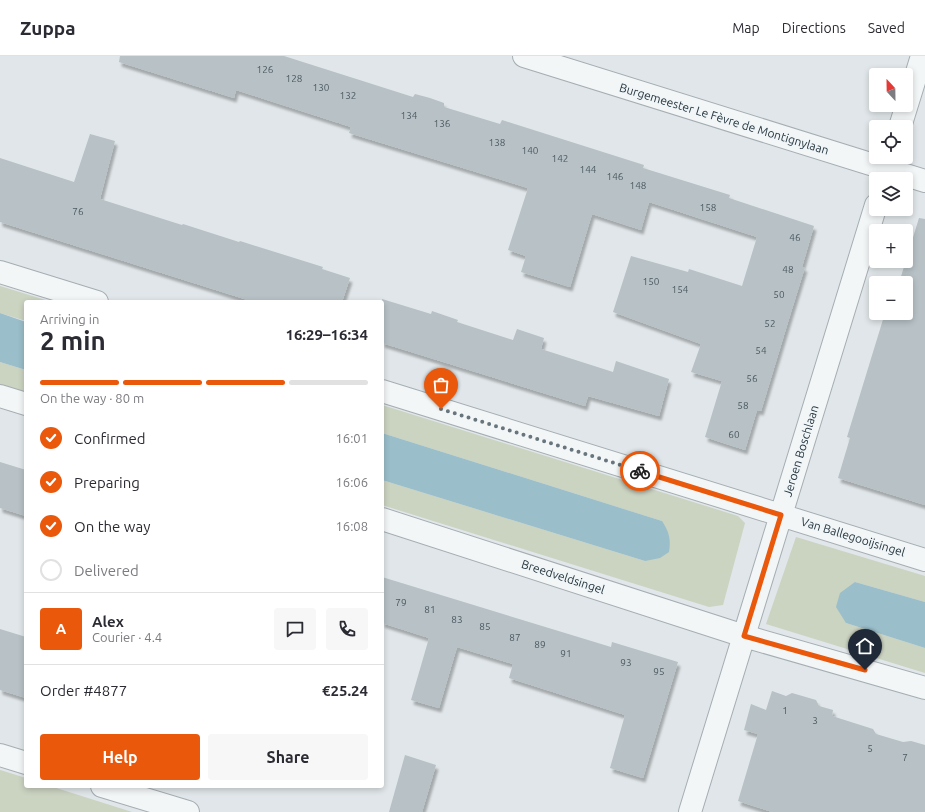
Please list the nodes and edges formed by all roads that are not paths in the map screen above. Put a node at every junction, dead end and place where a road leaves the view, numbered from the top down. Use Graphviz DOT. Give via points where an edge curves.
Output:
graph roads {
  1 [pos="524,56"];
  2 [pos="922,56"];
  3 [pos="902,120"];
  4 [pos="887,169"];
  5 [pos="925,181"];
  6 [pos="873,216"];
  7 [pos="0,272"];
  8 [pos="90,300"];
  9 [pos="384,392"];
  10 [pos="0,396"];
  11 [pos="24,403"];
  12 [pos="781,515"];
  13 [pos="384,520"];
  14 [pos="925,560"];
  15 [pos="744,636"];
  16 [pos="925,688"];
  17 [pos="0,755"];
  18 [pos="24,762"];
  19 [pos="109,788"];
  20 [pos="188,812"];
  21 [pos="690,812"];
  1 -- 4 [label="street, Burgemeester Le Fèvre de Montignylaan"];
  2 -- 3 [label="street"];
  4 -- 5 [label="street, Burgemeester Le Fèvre de Montignylaan"];
  6 -- 12 [label="street, Jeroen Boschlaan"];
  7 -- 8 [label="street"];
  9 -- 12 [label="street"];
  10 -- 11 [label="street"];
  12 -- 14 [label="street, Van Ballegooijsingel"];
  12 -- 15 [label="street, Jeroen Boschlaan"];
  13 -- 15 [label="street, Breedveldsingel"];
  15 -- 16 [label="street"];
  15 -- 21 [label="street, Jeroen Boschlaan"];
  17 -- 18 [label="street"];
  19 -- 20 [label="street"];
}
